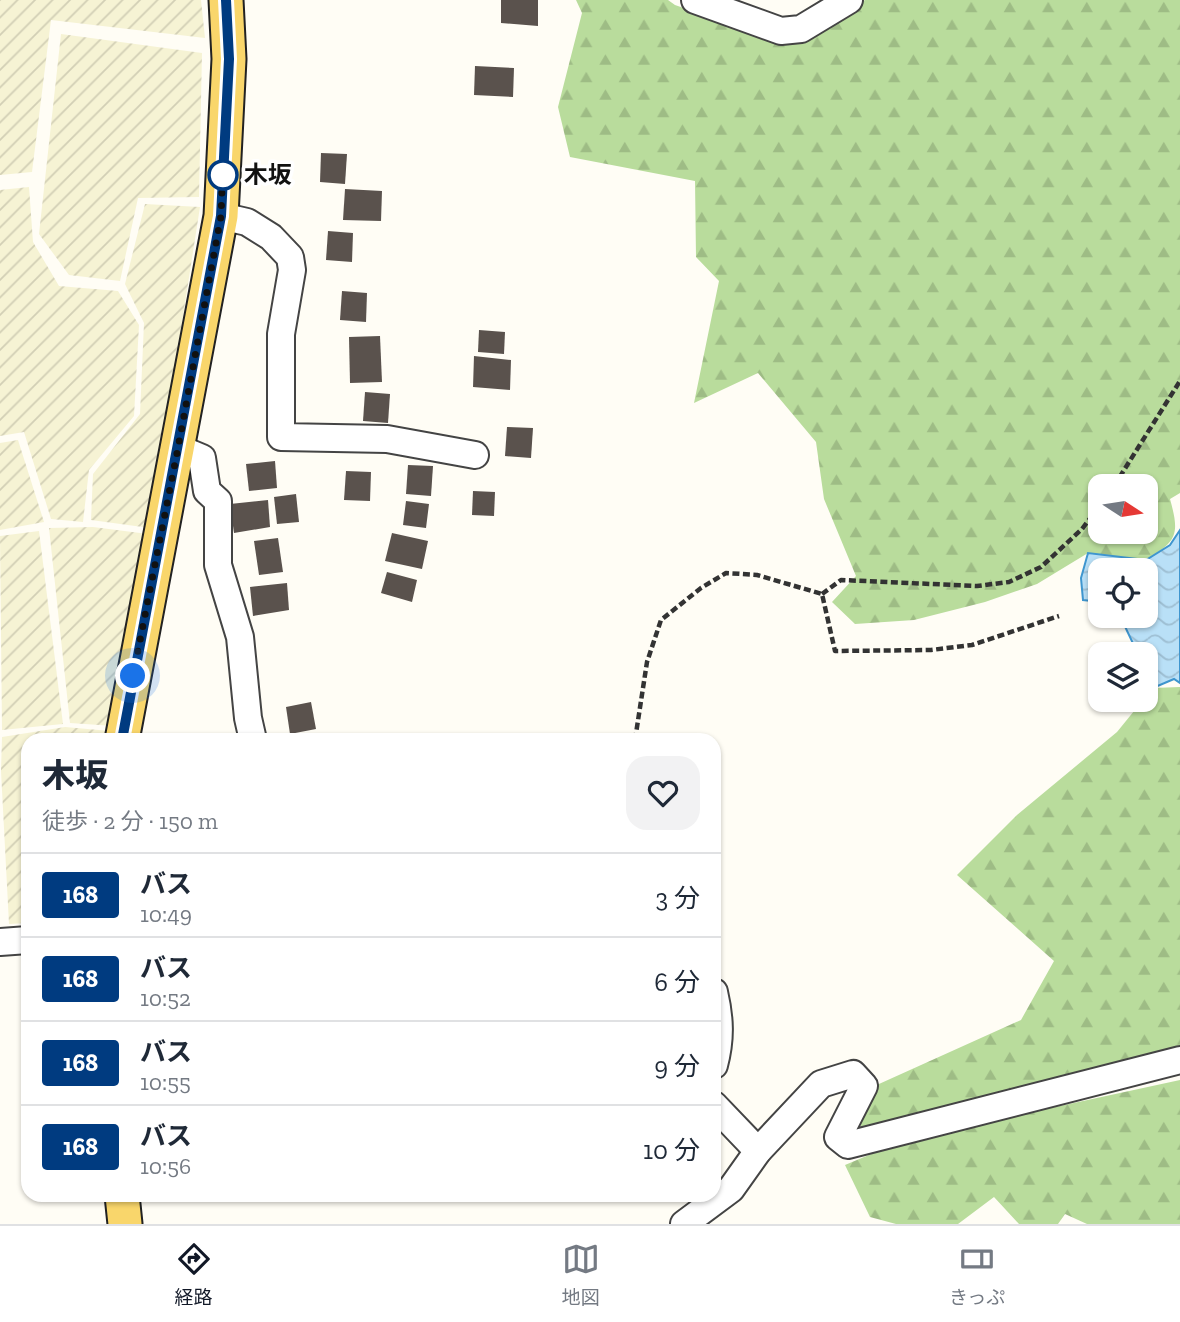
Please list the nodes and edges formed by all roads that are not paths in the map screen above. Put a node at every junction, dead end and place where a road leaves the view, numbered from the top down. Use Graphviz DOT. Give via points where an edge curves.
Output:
graph roads {
  1 [pos="226,0"];
  2 [pos="695,0"];
  3 [pos="849,0"];
  4 [pos="221,216"];
  5 [pos="178,448"];
  6 [pos="475,455"];
  7 [pos="122,733"];
  8 [pos="251,733"];
  9 [pos="21,940"];
  10 [pos="0,942"];
  11 [pos="1180,1060"];
  12 [pos="721,1112"];
  13 [pos="758,1151"];
  14 [pos="721,1196"];
  15 [pos="123,1202"];
  16 [pos="714,1202"];
  17 [pos="125,1224"];
  18 [pos="684,1224"];
  1 -- 4 [label="main road" via="229,59"];
  2 -- 3 [label="street" via="781,31 801,29"];
  4 -- 5 [label="main road"];
  4 -- 6 [label="street" via="247,222 271,237 290,257 281,334 281,437 387,439"];
  5 -- 7 [label="main road"];
  5 -- 8 [label="street" via="202,458 208,491 218,501 218,565 240,637"];
  9 -- 10 [label="street"];
  11 -- 13 [label="street" via="848,1145 838,1136 864,1086 853,1074 821,1084"];
  12 -- 13 [label="street"];
  13 -- 14 [label="street"];
  15 -- 17 [label="main road"];
  16 -- 18 [label="street"];
}
